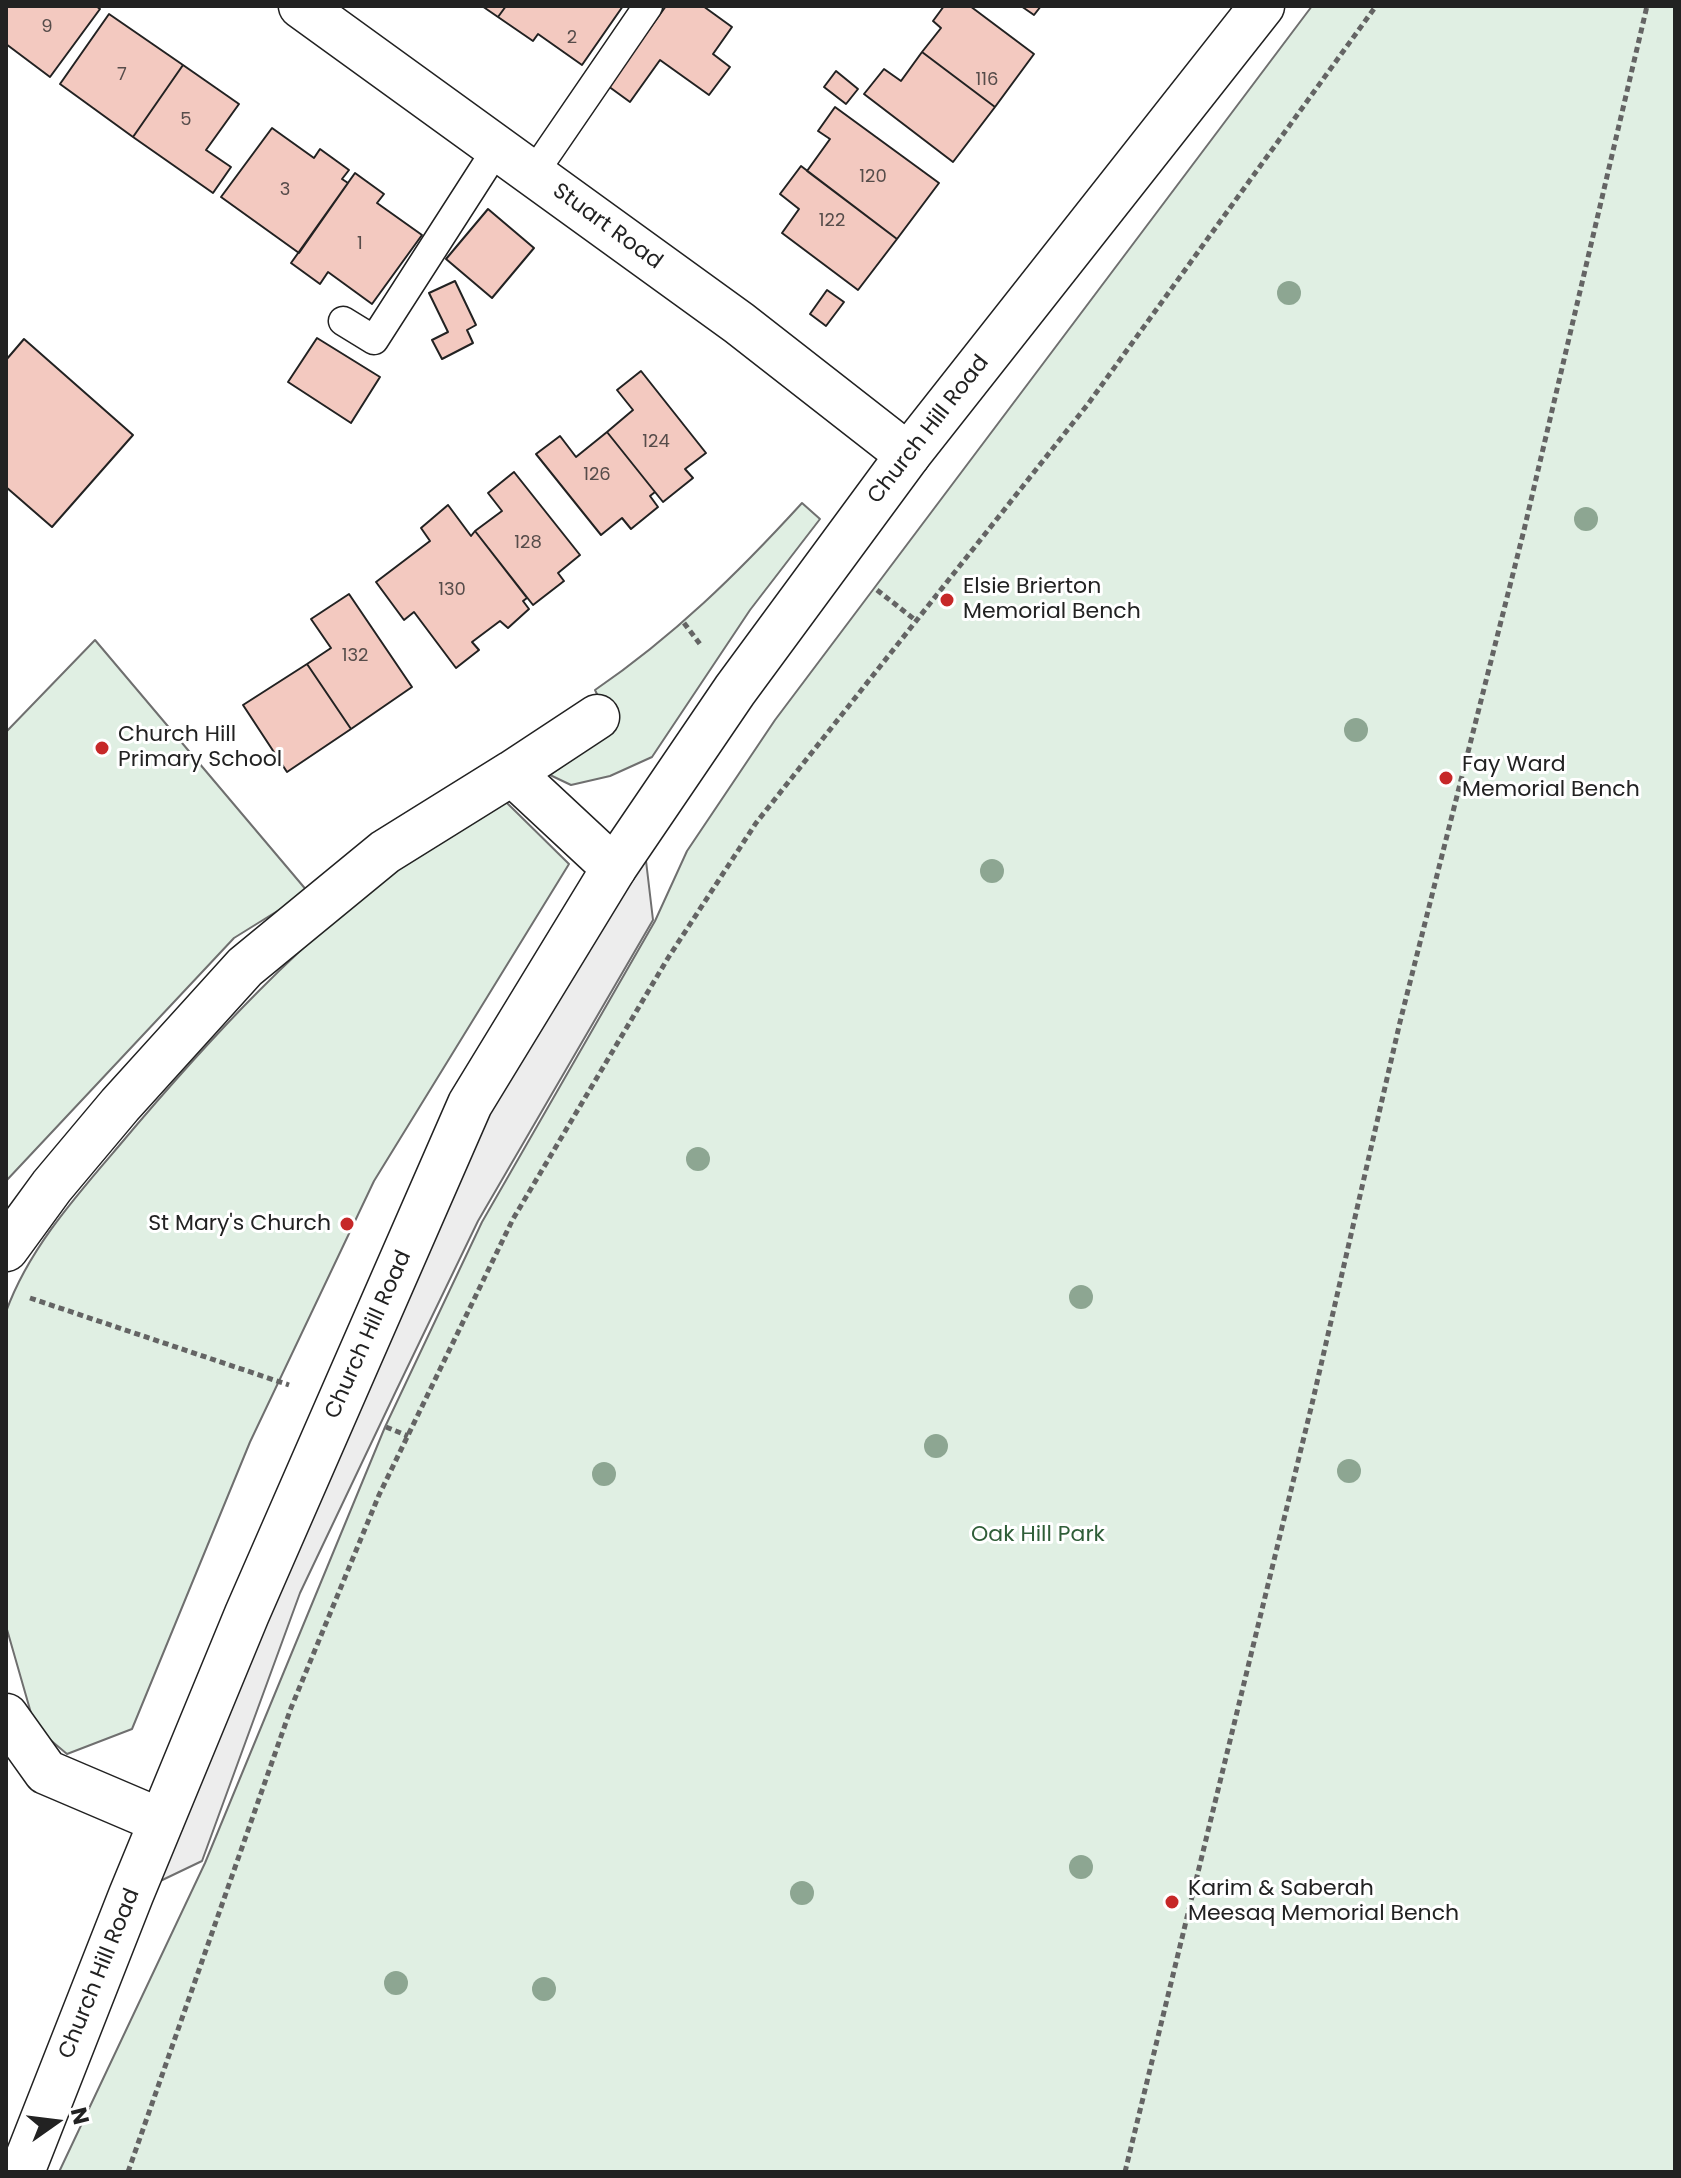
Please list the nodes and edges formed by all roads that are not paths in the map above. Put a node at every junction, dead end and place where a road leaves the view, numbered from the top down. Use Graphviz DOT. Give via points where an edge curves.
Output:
graph roads {
  1 [pos="301,6"];
  2 [pos="648,6"];
  3 [pos="1262,6"];
  4 [pos="498,147"];
  5 [pos="533,174"];
  6 [pos="343,321"];
  7 [pos="908,455"];
  8 [pos="597,717"];
  9 [pos="512,773"];
  10 [pos="614,868"];
  11 [pos="6,1249"];
  12 [pos="6,1716"];
  13 [pos="161,1821"];
  14 [pos="22,2172"];
  1 -- 4 [label="street, Stuart Road"];
  2 -- 5 [label="lane"];
  3 -- 7 [label="street, Church Hill Road"];
  4 -- 5 [label="street, Stuart Road"];
  4 -- 6 [label="lane" via="374,340"];
  5 -- 7 [label="street, Stuart Road" via="739,323"];
  7 -- 10 [label="street, Church Hill Road" via="735,690"];
  8 -- 9 [label="street"];
  9 -- 10 [label="street"];
  9 -- 11 [label="street" via="385,852 245,967 120,1105"];
  10 -- 13 [label="street, Church Hill Road" via="470,1104"];
  12 -- 13 [label="street" via="46,1772"];
  13 -- 14 [label="street, Church Hill Road"];
}
